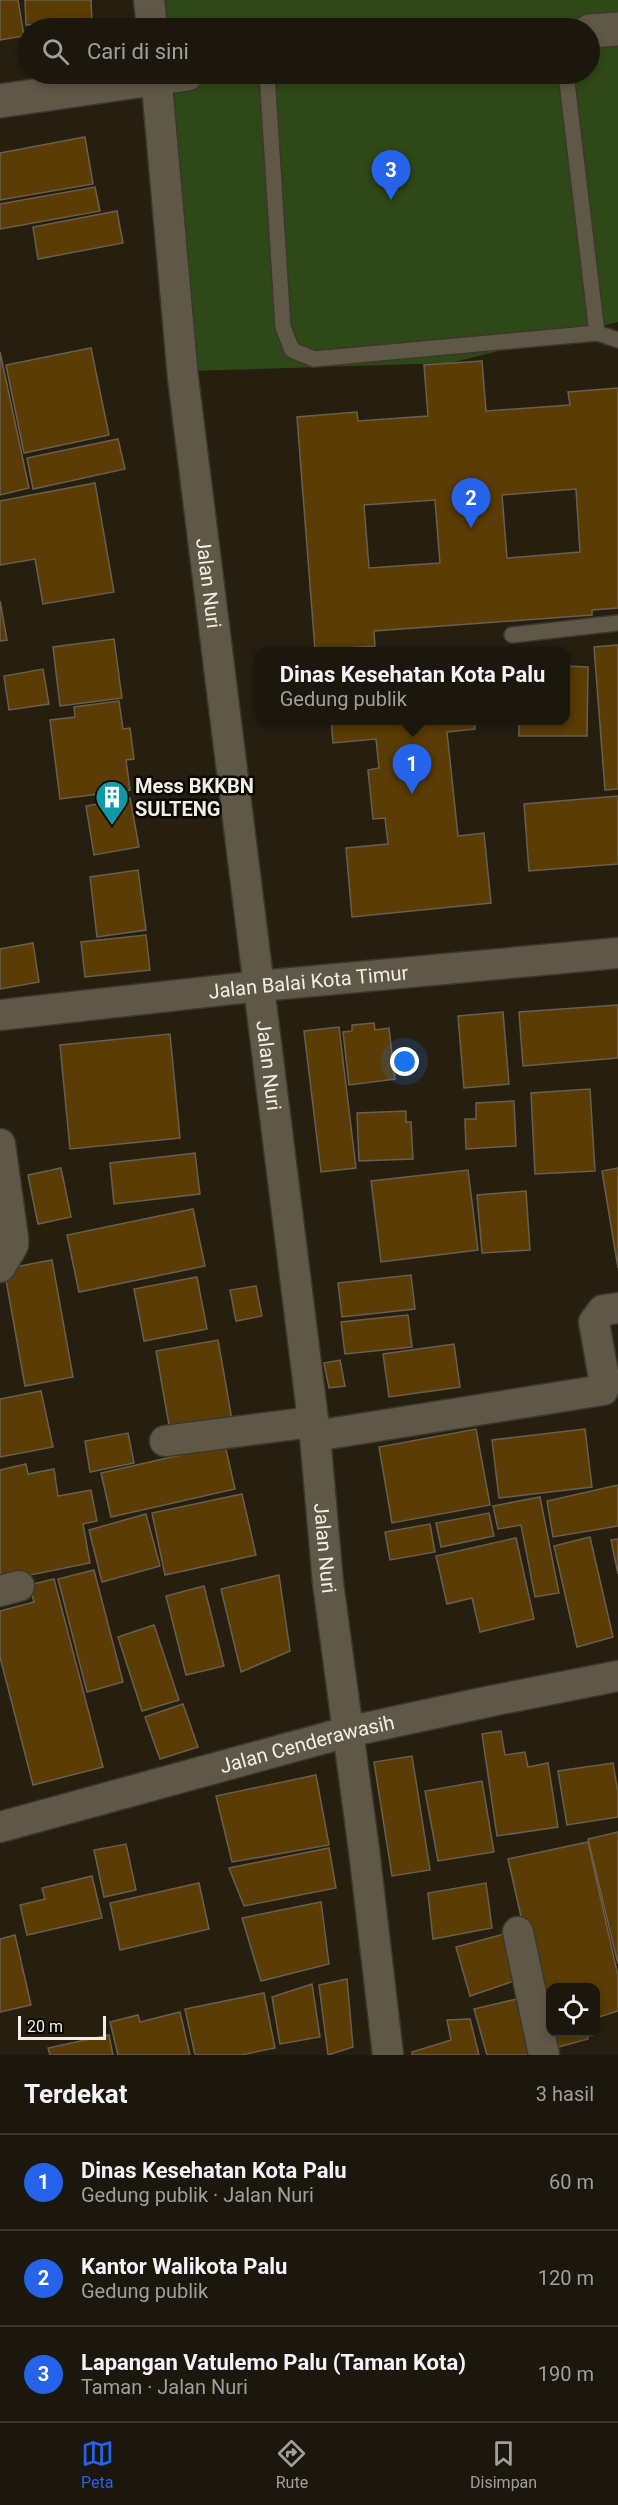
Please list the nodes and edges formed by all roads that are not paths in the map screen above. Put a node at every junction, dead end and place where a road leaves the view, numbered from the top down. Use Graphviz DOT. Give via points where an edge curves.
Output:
graph roads {
  1 [pos="149,0"];
  2 [pos="151,18"];
  3 [pos="618,29"];
  4 [pos="600,30"];
  5 [pos="105,84"];
  6 [pos="168,84"];
  7 [pos="268,84"];
  8 [pos="567,84"];
  9 [pos="0,101"];
  10 [pos="597,333"];
  11 [pos="618,340"];
  12 [pos="618,623"];
  13 [pos="512,635"];
  14 [pos="618,953"];
  15 [pos="260,986"];
  16 [pos="0,1015"];
  17 [pos="0,1144"];
  18 [pos="0,1267"];
  19 [pos="618,1308"];
  20 [pos="314,1429"];
  21 [pos="165,1441"];
  22 [pos="618,1676"];
  23 [pos="347,1732"];
  24 [pos="0,1827"];
  25 [pos="518,1932"];
  26 [pos="388,2055"];
  27 [pos="544,2055"];
  1 -- 2 [label="street"];
  3 -- 4 [label="street"];
  5 -- 9 [label="street"];
  6 -- 15 [label="street, Jalan Nuri" via="183,378"];
  7 -- 10 [label="lane" via="283,327 292,350 314,359"];
  8 -- 10 [label="lane"];
  10 -- 11 [label="lane"];
  12 -- 13 [label="lane"];
  14 -- 15 [label="street, Jalan Balai Kota Timur"];
  15 -- 16 [label="street, Jalan Balai Kota Timur"];
  15 -- 20 [label="street, Jalan Nuri"];
  17 -- 18 [label="street" via="13,1238"];
  19 -- 20 [label="street" via="603,1310 594,1322 603,1390"];
  20 -- 21 [label="street"];
  20 -- 23 [label="street, Jalan Nuri"];
  22 -- 23 [label="street, Jalan Cenderawasih"];
  23 -- 24 [label="street, Jalan Cenderawasih"];
  23 -- 26 [label="street, Jalan Nuri"];
  25 -- 27 [label="street"];
}
